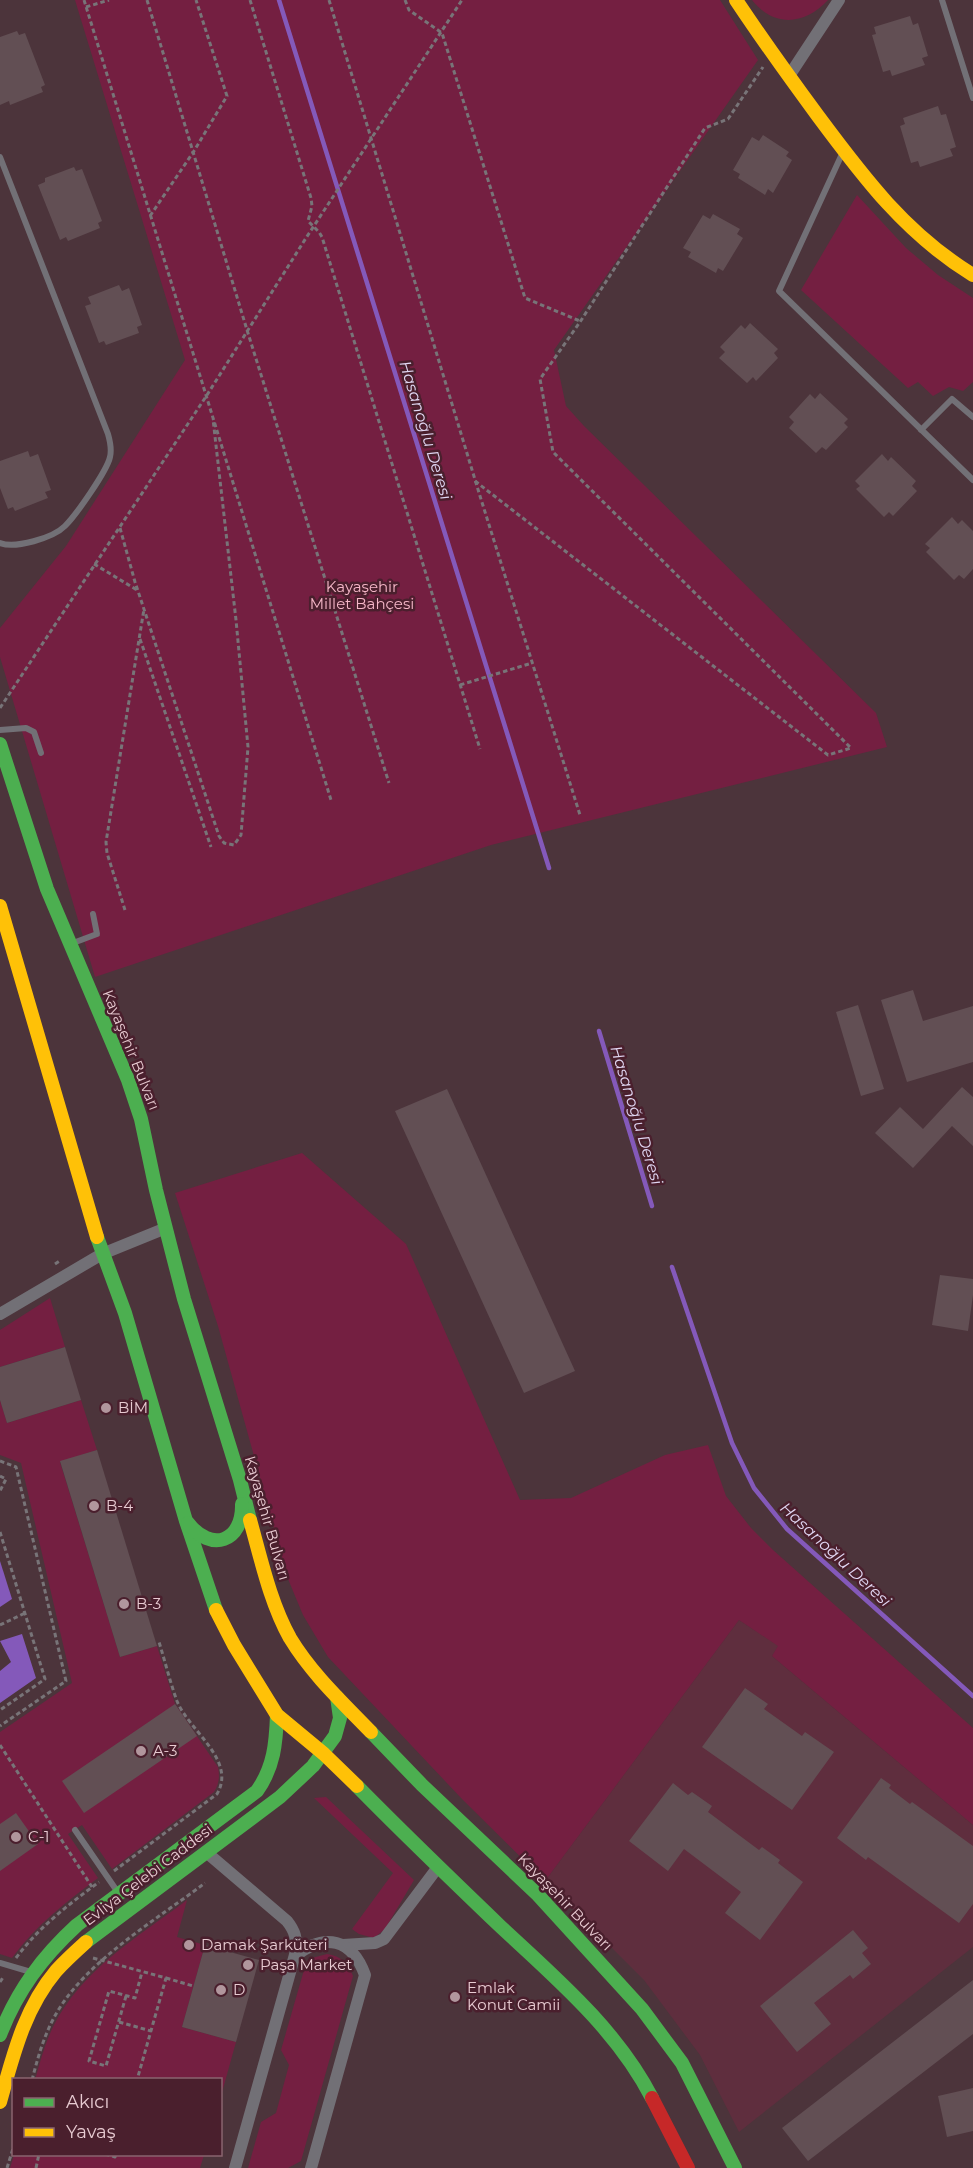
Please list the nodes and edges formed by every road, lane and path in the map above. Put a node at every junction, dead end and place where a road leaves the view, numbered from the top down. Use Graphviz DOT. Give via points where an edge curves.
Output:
graph roads {
  1 [pos="84,0"];
  2 [pos="109,0"];
  3 [pos="147,0"];
  4 [pos="196,0"];
  5 [pos="250,0"];
  6 [pos="329,0"];
  7 [pos="405,0"];
  8 [pos="462,0"];
  9 [pos="736,0"];
  10 [pos="839,0"];
  11 [pos="942,0"];
  12 [pos="86,7"];
  13 [pos="442,33"];
  14 [pos="772,53"];
  15 [pos="789,76"];
  16 [pos="973,98"];
  17 [pos="371,138"];
  18 [pos="843,151"];
  19 [pos="194,152"];
  20 [pos="0,156"];
  21 [pos="150,216"];
  22 [pos="313,227"];
  23 [pos="973,274"];
  24 [pos="580,322"];
  25 [pos="248,330"];
  26 [pos="207,395"];
  27 [pos="212,411"];
  28 [pos="973,417"];
  29 [pos="921,430"];
  30 [pos="973,480"];
  31 [pos="475,481"];
  32 [pos="119,527"];
  33 [pos="0,543"];
  34 [pos="94,564"];
  35 [pos="139,591"];
  36 [pos="144,608"];
  37 [pos="140,638"];
  38 [pos="532,663"];
  39 [pos="460,685"];
  40 [pos="0,708"];
  41 [pos="0,730"];
  42 [pos="0,744"];
  43 [pos="480,748"];
  44 [pos="41,753"];
  45 [pos="389,783"];
  46 [pos="331,800"];
  47 [pos="580,815"];
  48 [pos="211,848"];
  49 [pos="0,906"];
  50 [pos="125,910"];
  51 [pos="93,914"];
  52 [pos="70,944"];
  53 [pos="166,1228"];
  54 [pos="102,1254"];
  55 [pos="0,1314"];
  56 [pos="0,1461"];
  57 [pos="0,1476"];
  58 [pos="240,1480"];
  59 [pos="0,1491"];
  60 [pos="186,1521"];
  61 [pos="0,1532"];
  62 [pos="25,1613"];
  63 [pos="0,1625"];
  64 [pos="159,1642"];
  65 [pos="337,1697"];
  66 [pos="0,1710"];
  67 [pos="277,1715"];
  68 [pos="0,1726"];
  69 [pos="0,1745"];
  70 [pos="324,1754"];
  71 [pos="75,1830"];
  72 [pos="206,1852"];
  73 [pos="438,1867"];
  74 [pos="107,1876"];
  75 [pos="205,1883"];
  76 [pos="92,1887"];
  77 [pos="119,1894"];
  78 [pos="104,1905"];
  79 [pos="343,1946"];
  80 [pos="74,1953"];
  81 [pos="295,1956"];
  82 [pos="102,1960"];
  83 [pos="0,1963"];
  84 [pos="10,1966"];
  85 [pos="142,1971"];
  86 [pos="32,1972"];
  87 [pos="166,1978"];
  88 [pos="0,1982"];
  89 [pos="193,1986"];
  90 [pos="126,1996"];
  91 [pos="119,2022"];
  92 [pos="151,2031"];
  93 [pos="0,2036"];
  94 [pos="32,2078"];
  95 [pos="137,2078"];
  96 [pos="5,2098"];
  97 [pos="12,2152"];
  98 [pos="7,2168"];
  99 [pos="235,2168"];
  100 [pos="311,2168"];
  101 [pos="688,2168"];
  102 [pos="735,2168"];
  1 -- 12 [label="path"];
  2 -- 12 [label="path"];
  3 -- 19 [label="path"];
  4 -- 19 [label="path" via="227,96"];
  5 -- 22 [label="path" via="311,198 308,221"];
  6 -- 17 [label="path"];
  7 -- 13 [label="path" via="409,10"];
  8 -- 13 [label="path"];
  9 -- 14 [label="main road"];
  10 -- 15 [label="street"];
  11 -- 16 [label="lane"];
  12 -- 21 [label="path"];
  13 -- 17 [label="path"];
  13 -- 24 [label="path" via="525,298"];
  14 -- 15 [label="main road"];
  14 -- 24 [label="path" via="728,119 705,128"];
  15 -- 18 [label="main road"];
  17 -- 22 [label="path"];
  17 -- 31 [label="path"];
  18 -- 23 [label="main road" via="922,239"];
  18 -- 29 [label="lane" via="779,291"];
  19 -- 21 [label="path"];
  19 -- 25 [label="path"];
  20 -- 33 [label="lane" via="108,434 111,452 102,475 65,526 17,546"];
  21 -- 26 [label="path"];
  22 -- 25 [label="path"];
  22 -- 39 [label="path" via="322,237"];
  24 -- 31 [label="path" via="540,379 553,452 851,748 828,755"];
  25 -- 26 [label="path"];
  25 -- 45 [label="path"];
  26 -- 27 [label="path"];
  26 -- 32 [label="path"];
  27 -- 36 [label="path" via="248,747 241,835 234,845 224,843 219,836"];
  27 -- 46 [label="path"];
  28 -- 29 [label="lane" via="952,399"];
  29 -- 30 [label="lane"];
  31 -- 38 [label="path"];
  32 -- 34 [label="path"];
  32 -- 35 [label="path"];
  34 -- 35 [label="path"];
  34 -- 40 [label="path"];
  35 -- 36 [label="path"];
  36 -- 37 [label="path"];
  37 -- 48 [label="path"];
  37 -- 50 [label="path" via="106,842"];
  38 -- 39 [label="path"];
  38 -- 47 [label="path"];
  39 -- 43 [label="path"];
  41 -- 44 [label="lane" via="34,732"];
  42 -- 52 [label="main road, Kayaşehir Bulvarı"];
  49 -- 54 [label="main road"];
  51 -- 52 [label="lane" via="97,934"];
  52 -- 53 [label="main road, Kayaşehir Bulvarı" via="141,1119"];
  53 -- 54 [label="street"];
  53 -- 58 [label="main road, Kayaşehir Bulvarı"];
  54 -- 55 [label="street"];
  54 -- 60 [label="main road" via="125,1313"];
  56 -- 68 [label="path" via="16,1467 66,1681"];
  57 -- 59 [label="path" via="6,1479"];
  58 -- 60 [label="main road" via="243,1520 232,1536 213,1541 199,1536"];
  58 -- 65 [label="main road, Kayaşehir Bulvarı" via="278,1610 311,1668"];
  60 -- 67 [label="main road" via="219,1617"];
  61 -- 62 [label="path"];
  62 -- 63 [label="path"];
  62 -- 66 [label="path" via="45,1679"];
  64 -- 74 [label="path" via="178,1703 221,1766 223,1780 217,1794"];
  65 -- 70 [label="main road, Evliya Çelebi Caddesi" via="340,1718"];
  65 -- 102 [label="main road, Kayaşehir Bulvarı" via="422,1785 538,1895 642,2009 682,2063"];
  67 -- 70 [label="main road"];
  67 -- 77 [label="main road, Evliya Çelebi Caddesi" via="274,1761 257,1791"];
  69 -- 76 [label="path"];
  70 -- 72 [label="main road, Evliya Çelebi Caddesi" via="280,1797"];
  70 -- 73 [label="main road"];
  71 -- 74 [label="lane"];
  72 -- 80 [label="main road, Evliya Çelebi Caddesi"];
  72 -- 81 [label="street" via="287,1921 296,1935"];
  73 -- 79 [label="street" via="384,1939"];
  73 -- 101 [label="main road" via="601,2025 638,2071"];
  74 -- 76 [label="path"];
  74 -- 77 [label="lane"];
  75 -- 82 [label="path"];
  76 -- 78 [label="path"];
  76 -- 84 [label="path" via="38,1931"];
  77 -- 78 [label="main road, Evliya Çelebi Caddesi"];
  78 -- 86 [label="main road, Evliya Çelebi Caddesi" via="53,1946"];
  79 -- 81 [label="street" via="316,1943"];
  79 -- 100 [label="street" via="356,1954 365,1975"];
  80 -- 82 [label="path"];
  80 -- 96 [label="main road, Evliya Çelebi Caddesi" via="45,1985 28,2015 16,2046"];
  81 -- 99 [label="street"];
  82 -- 85 [label="path"];
  82 -- 94 [label="path" via="57,2012"];
  83 -- 84 [label="lane"];
  84 -- 86 [label="lane"];
  84 -- 88 [label="path"];
  85 -- 87 [label="path"];
  85 -- 90 [label="path" via="135,1998"];
  86 -- 93 [label="main road, Evliya Çelebi Caddesi" via="11,2007"];
  87 -- 89 [label="path"];
  87 -- 92 [label="path"];
  90 -- 91 [label="path"];
  90 -- 91 [label="path" via="109,1991 89,2061 106,2066"];
  91 -- 92 [label="path"];
  92 -- 95 [label="path"];
  97 -- 98 [label="path"];
}
